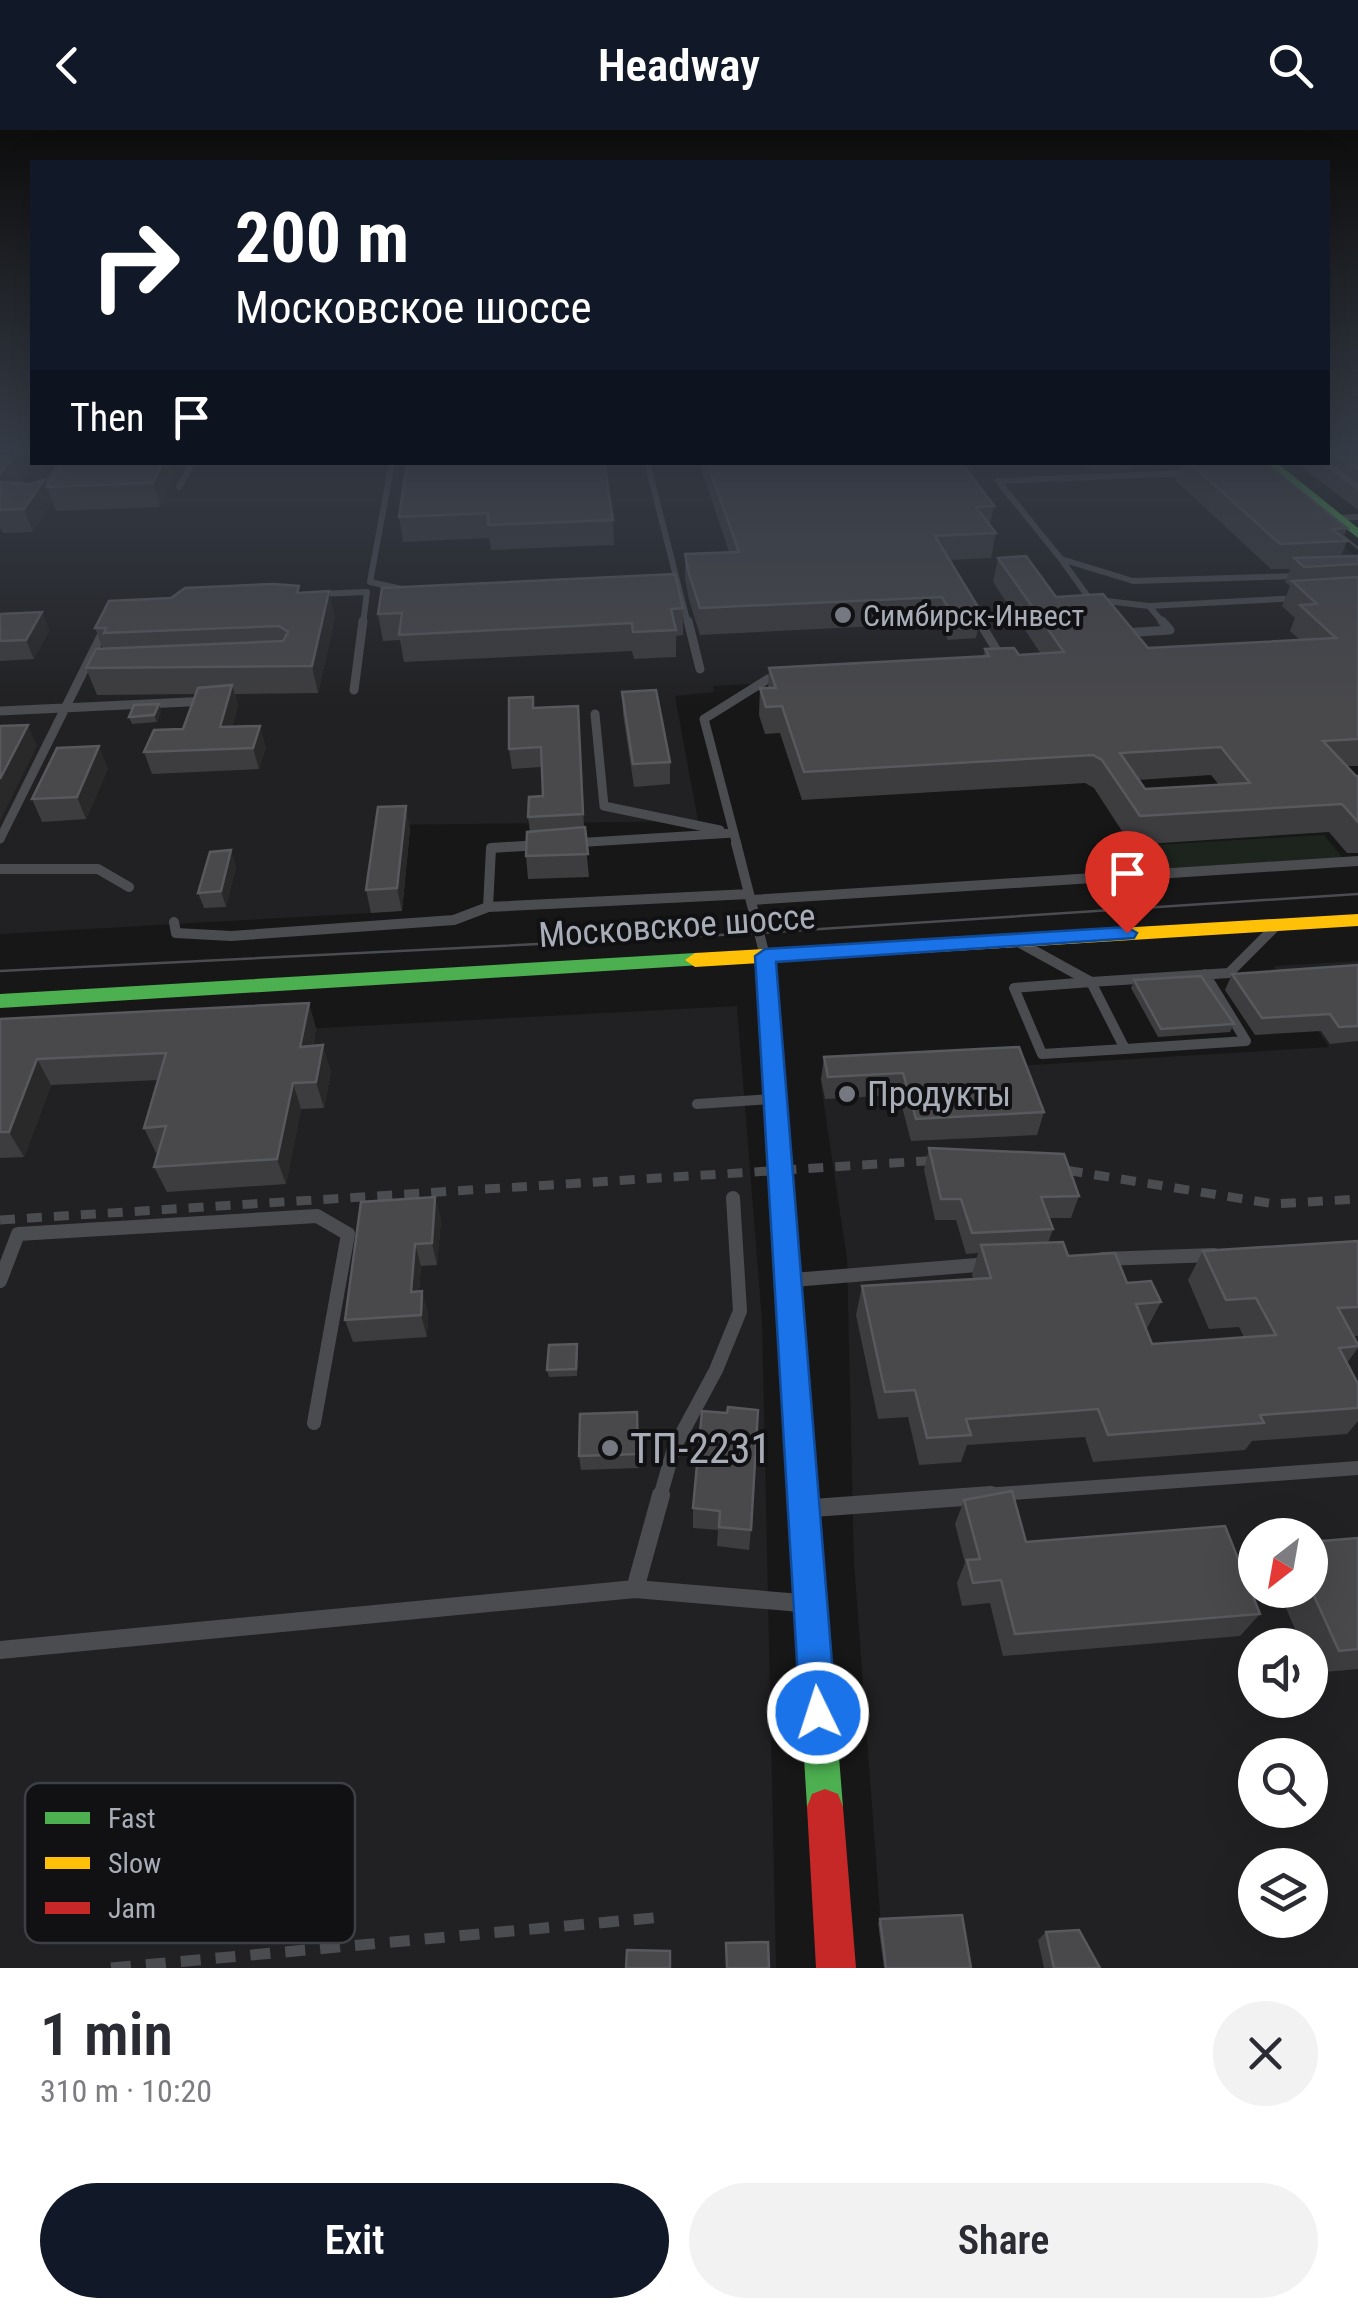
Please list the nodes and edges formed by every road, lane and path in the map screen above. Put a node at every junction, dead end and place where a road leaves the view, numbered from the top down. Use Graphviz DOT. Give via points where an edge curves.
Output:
graph roads {
  1 [pos="378,536"];
  2 [pos="666,536"];
  3 [pos="1042,536"];
  4 [pos="1062,560"];
  5 [pos="676,576"];
  6 [pos="1302,576"];
  7 [pos="657,577"];
  8 [pos="412,588"];
  9 [pos="309,594"];
  10 [pos="1320,597"];
  11 [pos="1088,598"];
  12 [pos="970,606"];
  13 [pos="1149,606"];
  14 [pos="1097,610"];
  15 [pos="108,620"];
  16 [pos="1115,633"];
  17 [pos="102,668"];
  18 [pos="987,668"];
  19 [pos="700,669"];
  20 [pos="84,670"];
  21 [pos="788,678"];
  22 [pos="354,690"];
  23 [pos="214,700"];
  24 [pos="65,708"];
  25 [pos="0,711"];
  26 [pos="594,714"];
  27 [pos="55,762"];
  28 [pos="38,763"];
  29 [pos="734,833"];
  30 [pos="0,839"];
  31 [pos="547,844"];
  32 [pos="566,844"];
  33 [pos="1358,861"];
  34 [pos="0,869"];
  35 [pos="129,888"];
  36 [pos="750,897"];
  37 [pos="488,908"];
  38 [pos="1358,920"];
  39 [pos="174,922"];
  40 [pos="1278,924"];
  41 [pos="1014,940"];
  42 [pos="765,956"];
  43 [pos="1205,974"];
  44 [pos="1090,982"];
  45 [pos="0,1001"];
  46 [pos="1125,1049"];
  47 [pos="775,1099"];
  48 [pos="697,1104"];
  49 [pos="733,1198"];
  50 [pos="1223,1254"];
  51 [pos="1088,1260"];
  52 [pos="1010,1263"];
  53 [pos="788,1280"];
  54 [pos="0,1282"];
  55 [pos="314,1423"];
  56 [pos="1358,1468"];
  57 [pos="804,1509"];
  58 [pos="635,1589"];
  59 [pos="810,1604"];
  60 [pos="0,1650"];
  61 [pos="836,1968"];
  1 -- 8 [label="lane" via="370,582"];
  2 -- 5 [label="lane"];
  3 -- 4 [label="lane"];
  4 -- 6 [label="lane" via="1133,581"];
  4 -- 11 [label="lane"];
  5 -- 7 [label="lane"];
  5 -- 19 [label="lane"];
  9 -- 22 [label="lane" via="367,592"];
  10 -- 13 [label="lane"];
  11 -- 13 [label="lane"];
  11 -- 14 [label="lane"];
  12 -- 18 [label="lane" via="1007,666"];
  13 -- 16 [label="lane" via="1170,630"];
  15 -- 20 [label="lane"];
  17 -- 20 [label="lane"];
  20 -- 24 [label="lane"];
  21 -- 29 [label="lane" via="768,679 704,719"];
  23 -- 24 [label="lane"];
  24 -- 25 [label="lane"];
  24 -- 28 [label="lane"];
  26 -- 29 [label="lane" via="604,806"];
  27 -- 28 [label="lane"];
  28 -- 30 [label="lane"];
  29 -- 32 [label="lane"];
  29 -- 36 [label="lane"];
  31 -- 37 [label="lane" via="492,848"];
  33 -- 36 [label="lane"];
  34 -- 35 [label="lane" via="98,868"];
  36 -- 37 [label="lane"];
  36 -- 42 [label="lane"];
  37 -- 39 [label="lane" via="454,920 231,936 176,933"];
  38 -- 40 [label="main road, Московское шоссе"];
  40 -- 41 [label="main road, Московское шоссе"];
  40 -- 43 [label="lane" via="1229,972"];
  41 -- 42 [label="main road, Московское шоссе"];
  41 -- 44 [label="lane"];
  42 -- 45 [label="main road, Московское шоссе"];
  42 -- 47 [label="main road"];
  43 -- 44 [label="lane"];
  43 -- 46 [label="lane" via="1246,1041"];
  44 -- 46 [label="lane"];
  44 -- 46 [label="lane" via="1014,988 1042,1054"];
  47 -- 48 [label="lane"];
  47 -- 53 [label="main road"];
  49 -- 58 [label="lane" via="740,1311 674,1448"];
  50 -- 51 [label="lane"];
  52 -- 53 [label="lane"];
  53 -- 57 [label="main road"];
  54 -- 55 [label="lane" via="18,1234 317,1216 348,1234"];
  56 -- 57 [label="lane"];
  57 -- 59 [label="main road"];
  58 -- 59 [label="lane"];
  58 -- 60 [label="lane"];
  59 -- 61 [label="main road"];
}
